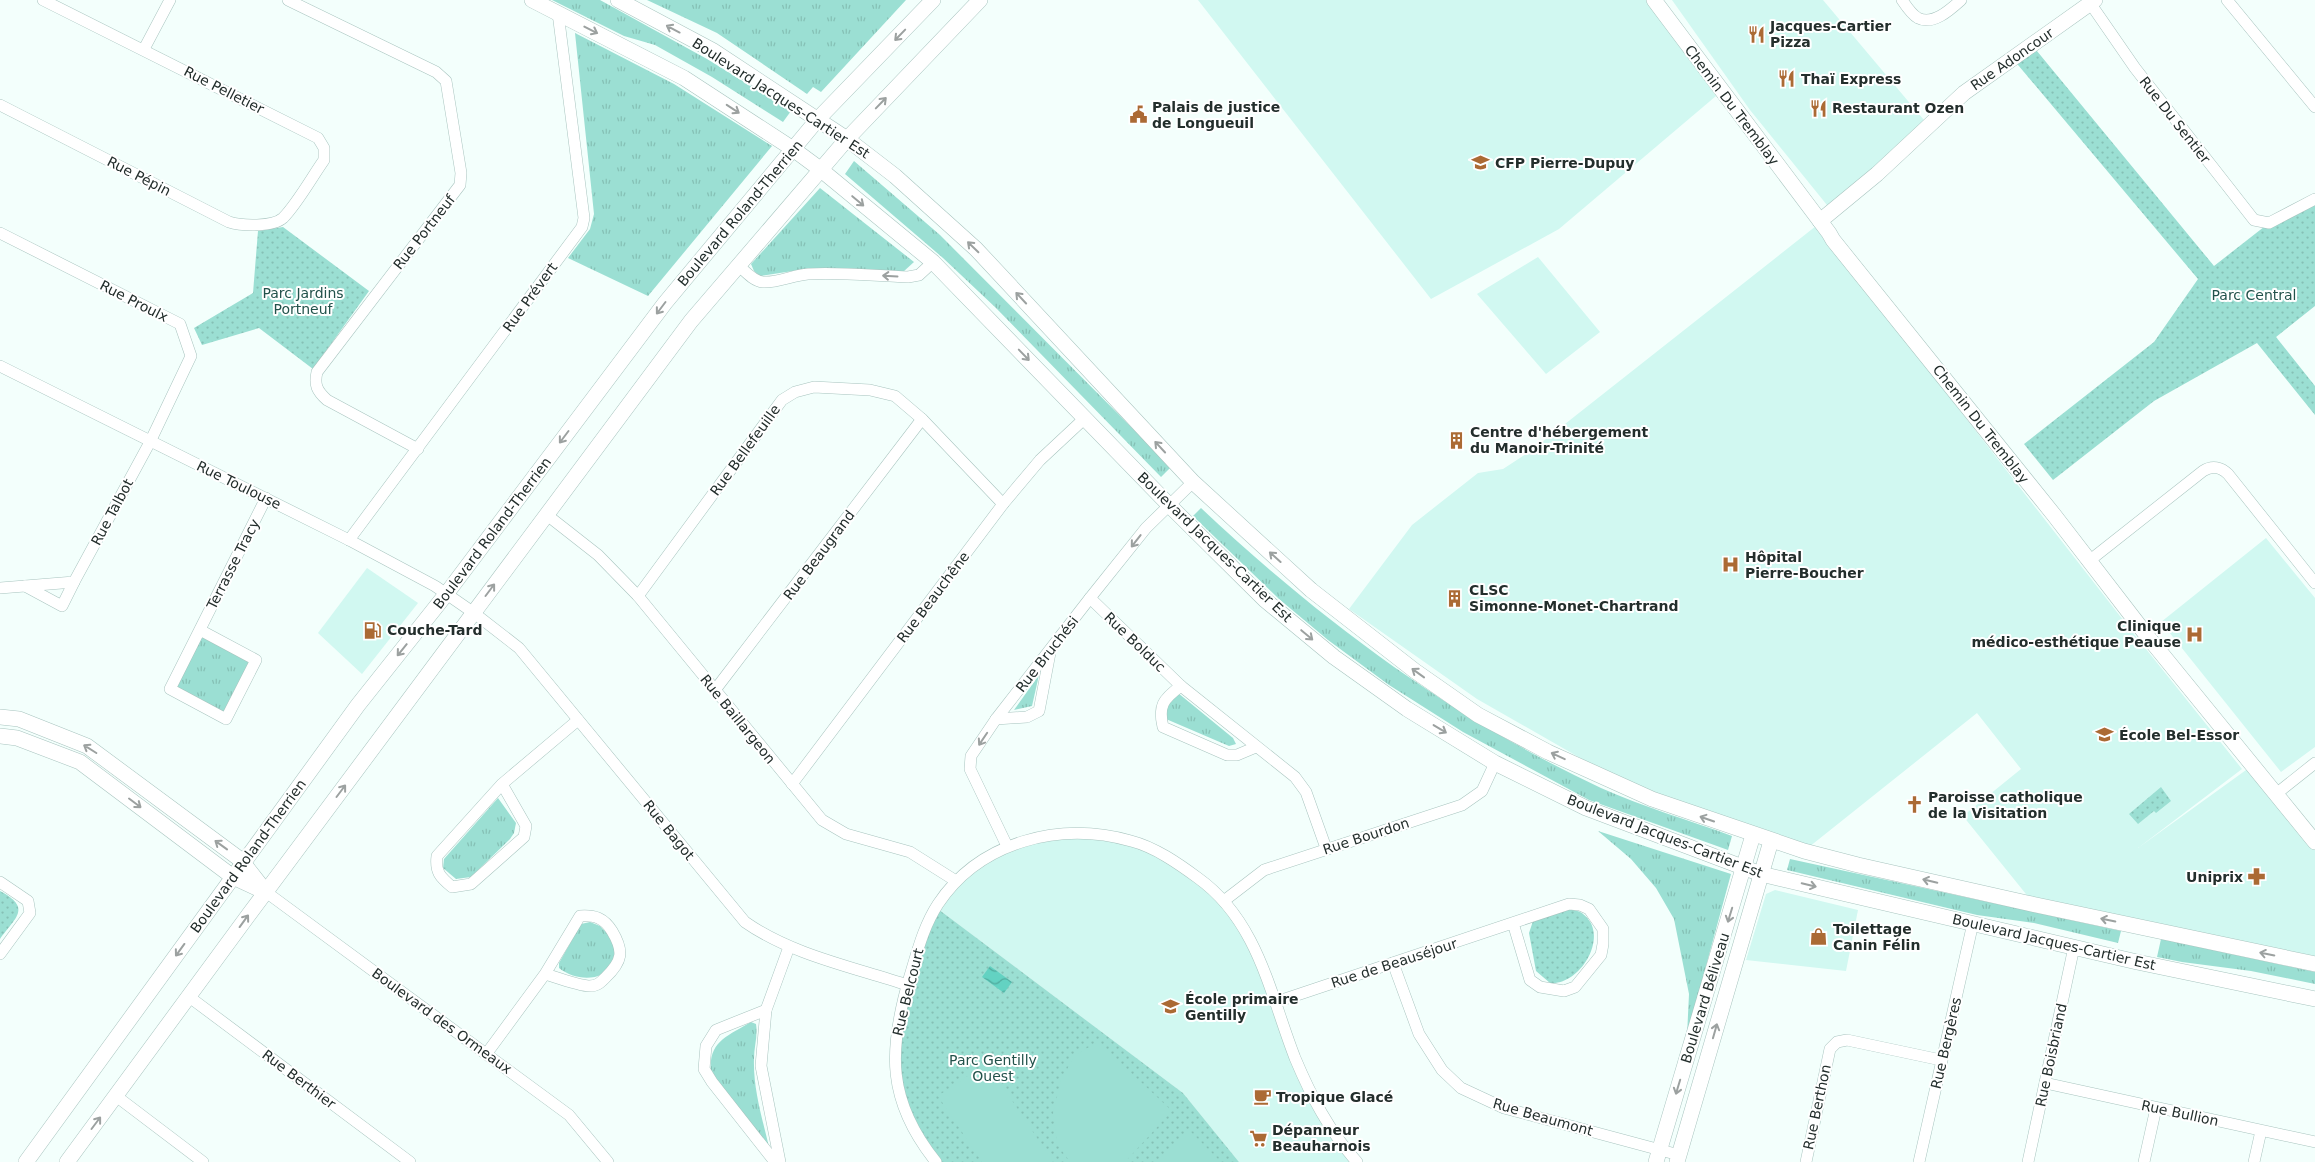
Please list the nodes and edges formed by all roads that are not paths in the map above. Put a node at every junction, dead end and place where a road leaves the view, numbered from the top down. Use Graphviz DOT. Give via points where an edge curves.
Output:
graph roads {
  1 [pos="43,0"];
  2 [pos="170,0"];
  3 [pos="288,0"];
  4 [pos="532,0"];
  5 [pos="618,0"];
  6 [pos="933,0"];
  7 [pos="980,0"];
  8 [pos="1654,0"];
  9 [pos="1902,0"];
  10 [pos="1961,0"];
  11 [pos="2227,0"];
  12 [pos="2092,1"];
  13 [pos="558,13"];
  14 [pos="144,49"];
  15 [pos="0,105"];
  16 [pos="2315,106"];
  17 [pos="818,119"];
  18 [pos="847,139"];
  19 [pos="793,148"];
  20 [pos="820,169"];
  21 [pos="2315,199"];
  22 [pos="282,219"];
  23 [pos="1820,221"];
  24 [pos="0,233"];
  25 [pos="934,262"];
  26 [pos="738,265"];
  27 [pos="0,366"];
  28 [pos="1085,418"];
  29 [pos="922,419"];
  30 [pos="150,442"];
  31 [pos="418,449"];
  32 [pos="1193,482"];
  33 [pos="266,498"];
  34 [pos="1003,504"];
  35 [pos="1170,506"];
  36 [pos="547,515"];
  37 [pos="349,540"];
  38 [pos="2089,560"];
  39 [pos="74,582"];
  40 [pos="2315,583"];
  41 [pos="26,586"];
  42 [pos="0,588"];
  43 [pos="447,593"];
  44 [pos="638,596"];
  45 [pos="1090,598"];
  46 [pos="474,612"];
  47 [pos="200,630"];
  48 [pos="1051,649"];
  49 [pos="1181,686"];
  50 [pos="715,690"];
  51 [pos="0,716"];
  52 [pos="996,719"];
  53 [pos="578,720"];
  54 [pos="0,736"];
  55 [pos="1256,746"];
  56 [pos="1495,762"];
  57 [pos="2315,763"];
  58 [pos="502,784"];
  59 [pos="792,784"];
  60 [pos="2276,794"];
  61 [pos="1753,835"];
  62 [pos="1771,841"];
  63 [pos="2315,842"];
  64 [pos="1007,846"];
  65 [pos="1326,848"];
  66 [pos="244,862"];
  67 [pos="1743,868"];
  68 [pos="1762,874"];
  69 [pos="233,877"];
  70 [pos="956,881"];
  71 [pos="0,882"];
  72 [pos="266,892"];
  73 [pos="1225,900"];
  74 [pos="1513,923"];
  75 [pos="1974,924"];
  76 [pos="789,947"];
  77 [pos="2074,947"];
  78 [pos="0,954"];
  79 [pos="1393,963"];
  80 [pos="2315,964"];
  81 [pos="545,974"];
  82 [pos="908,985"];
  83 [pos="188,996"];
  84 [pos="2315,999"];
  85 [pos="1276,1002"];
  86 [pos="766,1010"];
  87 [pos="487,1053"];
  88 [pos="1941,1060"];
  89 [pos="2045,1083"];
  90 [pos="116,1096"];
  91 [pos="2156,1108"];
  92 [pos="2262,1131"];
  93 [pos="2315,1142"];
  94 [pos="1658,1156"];
  95 [pos="1678,1159"];
  96 [pos="26,1162"];
  97 [pos="67,1162"];
  98 [pos="203,1162"];
  99 [pos="410,1162"];
  100 [pos="608,1162"];
  101 [pos="775,1162"];
  102 [pos="780,1162"];
  103 [pos="936,1162"];
  104 [pos="1357,1162"];
  105 [pos="1806,1162"];
  106 [pos="1919,1162"];
  107 [pos="2028,1162"];
  108 [pos="2144,1162"];
  109 [pos="2254,1162"];
  1 -- 14 [label="street, Rue Pelletier"];
  2 -- 14 [label="street"];
  3 -- 31 [label="street, Rue Portneuf" via="436,72 446,81 461,174 460,186 317,372 315,382 319,393 327,400"];
  4 -- 13 [label="main road, Boulevard Jacques-Cartier Est"];
  17 -- 5 [label="main road, Boulevard Jacques-Cartier Est, one-way" via="712,50"];
  6 -- 17 [label="main road, Boulevard Roland-Therrien, one-way"];
  18 -- 7 [label="main road, one-way"];
  8 -- 23 [label="main road, Chemin Du Tremblay"];
  9 -- 10 [label="street" via="1916,18 1924,20 1934,20"];
  11 -- 16 [label="street"];
  12 -- 21 [label="street, Rue Du Sentier" via="2135,68 2254,220 2269,223"];
  12 -- 23 [label="main road, Rue Adoncour" via="1964,93 1877,174"];
  13 -- 19 [label="main road, Boulevard Jacques-Cartier Est, one-way" via="684,78"];
  13 -- 31 [label="street, Rue Prévert" via="584,218 582,227"];
  14 -- 22 [label="street, Rue Pelletier" via="318,138 324,148 324,160"];
  15 -- 22 [label="street, Rue Pépin" via="229,222 264,224"];
  17 -- 18 [label="main road, Boulevard Jacques-Cartier Est"];
  17 -- 19 [label="main road, Boulevard Roland-Therrien"];
  18 -- 20 [label="main road"];
  32 -- 18 [label="main road, Boulevard Jacques-Cartier Est, one-way" via="976,249 895,176"];
  19 -- 20 [label="main road, Boulevard Jacques-Cartier Est"];
  19 -- 43 [label="main road, Boulevard Roland-Therrien, one-way" via="665,303"];
  20 -- 25 [label="main road, Boulevard Jacques-Cartier Est, one-way"];
  20 -- 26 [label="main road"];
  23 -- 38 [label="main road, Chemin Du Tremblay"];
  24 -- 30 [label="street, Rue Proulx" via="180,324 191,356"];
  25 -- 26 [label="street, one-way" via="919,275 908,277 822,273 762,282"];
  25 -- 28 [label="main road, Boulevard Jacques-Cartier Est, one-way"];
  26 -- 36 [label="main road" via="691,321"];
  27 -- 30 [label="street, Rue Toulouse"];
  28 -- 34 [label="street, Rue Beauchêne" via="1040,460"];
  28 -- 35 [label="main road, Boulevard Jacques-Cartier Est"];
  29 -- 34 [label="street, Rue Bellefeuille"];
  29 -- 44 [label="street, Rue Bellefeuille" via="894,396 870,390 814,387 795,392 782,400"];
  29 -- 50 [label="street, Rue Beaugrand"];
  30 -- 33 [label="street, Rue Toulouse"];
  30 -- 39 [label="street, Rue Talbot"];
  31 -- 37 [label="street, Rue Prévert"];
  32 -- 35 [label="street, Rue Bruchési"];
  61 -- 32 [label="main road, Boulevard Jacques-Cartier Est, one-way" via="1652,799 1548,752 1478,715 1311,590"];
  33 -- 37 [label="street, Rue Toulouse"];
  33 -- 47 [label="street, Terrasse Tracy"];
  34 -- 59 [label="street, Rue Beauchêne"];
  35 -- 45 [label="street, Rue Bruchési, one-way" via="1146,528"];
  35 -- 56 [label="main road, Boulevard Jacques-Cartier Est, one-way" via="1265,600 1334,657 1407,709"];
  36 -- 44 [label="street, Rue Baillargeon" via="598,555"];
  46 -- 36 [label="main road, one-way"];
  37 -- 43 [label="street, Rue Toulouse"];
  38 -- 40 [label="street" via="2203,471 2217,467 2227,473"];
  38 -- 60 [label="main road, Chemin Du Tremblay"];
  39 -- 41 [label="street"];
  39 -- 41 [label="street, Rue Talbot" via="62,606"];
  41 -- 42 [label="street"];
  43 -- 46 [label="street, Rue Toulouse"];
  43 -- 66 [label="main road, Boulevard Roland-Therrien, one-way" via="358,705"];
  44 -- 50 [label="street, Rue Baillargeon"];
  45 -- 48 [label="street, Rue Bruchési"];
  45 -- 49 [label="street, Rue Bolduc"];
  46 -- 53 [label="street, Rue Bagot" via="519,648"];
  72 -- 46 [label="main road, one-way"];
  47 -- 47 [label="street, Terrasse Tracy" via="170,689 226,719 256,660"];
  48 -- 52 [label="street, Rue Bruchési"];
  48 -- 52 [label="street" via="1039,711 1027,717"];
  49 -- 55 [label="street, Rue Bolduc"];
  49 -- 55 [label="street" via="1167,696 1160,713 1163,727 1227,755 1237,755"];
  50 -- 59 [label="street, Rue Baillargeon"];
  66 -- 51 [label="main road, Boulevard des Ormeaux, one-way" via="87,746 19,719"];
  52 -- 64 [label="street, Rue Bruchési, one-way" via="971,756 970,769"];
  53 -- 58 [label="street"];
  53 -- 76 [label="street, Rue Bagot" via="745,922"];
  54 -- 69 [label="main road, Boulevard des Ormeaux, one-way" via="17,738 80,762"];
  55 -- 65 [label="street, Rue Bolduc" via="1295,777 1306,792"];
  56 -- 65 [label="street, Rue Bourdon" via="1482,791 1462,805"];
  56 -- 67 [label="main road, Boulevard Jacques-Cartier Est" via="1586,808"];
  57 -- 60 [label="street"];
  58 -- 58 [label="street" via="437,856 436,867 440,876 452,887 471,884 524,837 526,826"];
  59 -- 70 [label="street, Rue Baillargeon" via="822,820 831,826 846,834 910,852"];
  60 -- 63 [label="main road, Chemin Du Tremblay"];
  61 -- 62 [label="main road, Boulevard Jacques-Cartier Est"];
  61 -- 67 [label="main road, Boulevard Béliveau"];
  62 -- 68 [label="main road, Boulevard Béliveau"];
  80 -- 62 [label="main road, Boulevard Jacques-Cartier Est, one-way" via="1866,867"];
  64 -- 70 [label="street, Rue Belcourt" via="981,860"];
  64 -- 73 [label="street, Rue Belcourt" via="1066,834 1096,834 1133,841 1171,860"];
  65 -- 73 [label="street, Rue Bourdon" via="1264,870"];
  66 -- 69 [label="main road, Boulevard Roland-Therrien"];
  66 -- 72 [label="main road, Boulevard des Ormeaux"];
  67 -- 68 [label="main road, Boulevard Jacques-Cartier Est"];
  67 -- 94 [label="main road, Boulevard Béliveau, one-way"];
  68 -- 75 [label="main road, Boulevard Jacques-Cartier Est, one-way"];
  95 -- 68 [label="main road, Boulevard Béliveau, one-way"];
  69 -- 72 [label="main road, Boulevard des Ormeaux"];
  69 -- 96 [label="main road, Boulevard Roland-Therrien, one-way"];
  70 -- 82 [label="street, Rue Belcourt" via="929,921"];
  71 -- 78 [label="street" via="28,901 30,913"];
  83 -- 72 [label="main road, one-way"];
  72 -- 87 [label="street, Boulevard des Ormeaux"];
  73 -- 85 [label="street, Rue Belcourt" via="1255,948"];
  74 -- 74 [label="street, Rue de Beauséjour" via="1570,904 1580,905 1590,909 1603,929 1601,955 1575,987 1564,991 1540,988 1530,980"];
  74 -- 79 [label="street, Rue de Beauséjour"];
  75 -- 77 [label="main road, Boulevard Jacques-Cartier Est"];
  75 -- 88 [label="street, Rue Bergères"];
  76 -- 82 [label="street, Rue Bagot"];
  76 -- 86 [label="street"];
  77 -- 84 [label="main road, Boulevard Jacques-Cartier Est"];
  77 -- 89 [label="street, Rue Boisbriand"];
  79 -- 85 [label="street, Rue de Beauséjour"];
  79 -- 94 [label="street, Rue Beaumont" via="1419,1034 1442,1070 1461,1088 1504,1108"];
  81 -- 81 [label="street" via="580,916 594,915 607,922 620,944 620,957 614,970 598,985 588,987"];
  81 -- 87 [label="street"];
  82 -- 103 [label="street, Rue Belcourt" via="898,1017 894,1050 897,1086 908,1121"];
  83 -- 90 [label="main road"];
  83 -- 99 [label="street, Rue Berthier"];
  85 -- 104 [label="street, Rue Belcourt" via="1295,1058 1321,1115"];
  86 -- 101 [label="street" via="716,1030 706,1046 704,1068"];
  86 -- 102 [label="street" via="760,1066"];
  87 -- 100 [label="street, Boulevard des Ormeaux" via="569,1114"];
  88 -- 105 [label="street, Rue Berthon" via="1847,1040 1837,1042 1830,1049"];
  88 -- 106 [label="street, Rue Bergères"];
  89 -- 91 [label="street, Rue Bullion"];
  89 -- 107 [label="street, Rue Boisbriand"];
  97 -- 90 [label="main road, one-way"];
  90 -- 98 [label="street"];
  91 -- 92 [label="street, Rue Bullion"];
  91 -- 108 [label="street"];
  92 -- 93 [label="street, Rue Bullion"];
  92 -- 109 [label="street"];
  94 -- 95 [label="street, Rue Beaumont"];
}
